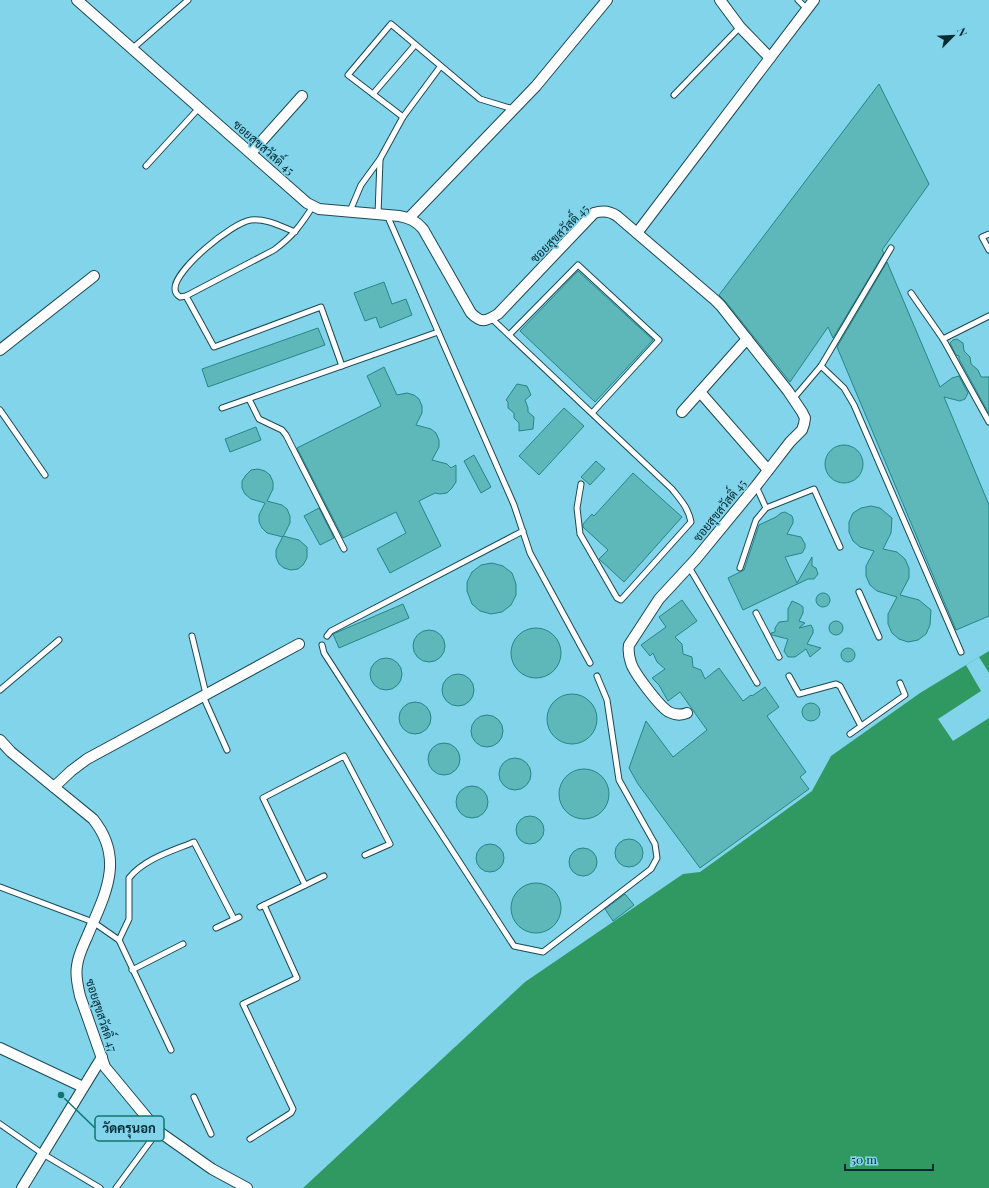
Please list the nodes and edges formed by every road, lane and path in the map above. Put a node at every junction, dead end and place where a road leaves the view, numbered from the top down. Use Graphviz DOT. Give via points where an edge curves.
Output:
graph roads {
  1 [pos="77,0"];
  2 [pos="188,0"];
  3 [pos="607,0"];
  4 [pos="720,0"];
  5 [pos="798,0"];
  6 [pos="814,0"];
  7 [pos="807,9"];
  8 [pos="740,27"];
  9 [pos="415,45"];
  10 [pos="132,49"];
  11 [pos="770,58"];
  12 [pos="440,67"];
  13 [pos="374,94"];
  14 [pos="674,95"];
  15 [pos="302,96"];
  16 [pos="199,108"];
  17 [pos="514,110"];
  18 [pos="403,117"];
  19 [pos="251,153"];
  20 [pos="380,159"];
  21 [pos="146,166"];
  22 [pos="313,206"];
  23 [pos="350,211"];
  24 [pos="382,214"];
  25 [pos="409,218"];
  26 [pos="295,232"];
  27 [pos="637,233"];
  28 [pos="989,234"];
  29 [pos="891,248"];
  30 [pos="989,250"];
  31 [pos="94,276"];
  32 [pos="911,293"];
  33 [pos="186,296"];
  34 [pos="989,316"];
  35 [pos="491,318"];
  36 [pos="438,332"];
  37 [pos="509,335"];
  38 [pos="747,339"];
  39 [pos="943,339"];
  40 [pos="0,350"];
  41 [pos="342,366"];
  42 [pos="821,366"];
  43 [pos="700,392"];
  44 [pos="249,399"];
  45 [pos="793,399"];
  46 [pos="222,408"];
  47 [pos="0,410"];
  48 [pos="682,412"];
  49 [pos="592,413"];
  50 [pos="989,422"];
  51 [pos="768,470"];
  52 [pos="45,475"];
  53 [pos="581,484"];
  54 [pos="756,486"];
  55 [pos="766,508"];
  56 [pos="523,530"];
  57 [pos="840,548"];
  58 [pos="344,549"];
  59 [pos="688,567"];
  60 [pos="740,568"];
  61 [pos="860,592"];
  62 [pos="756,613"];
  63 [pos="192,636"];
  64 [pos="327,636"];
  65 [pos="879,637"];
  66 [pos="59,640"];
  67 [pos="299,644"];
  68 [pos="322,645"];
  69 [pos="961,652"];
  70 [pos="779,656"];
  71 [pos="590,663"];
  72 [pos="596,676"];
  73 [pos="789,676"];
  74 [pos="757,683"];
  75 [pos="900,683"];
  76 [pos="0,690"];
  77 [pos="205,695"];
  78 [pos="687,714"];
  79 [pos="861,726"];
  80 [pos="850,734"];
  81 [pos="0,740"];
  82 [pos="227,750"];
  83 [pos="54,787"];
  84 [pos="365,854"];
  85 [pos="324,876"];
  86 [pos="305,885"];
  87 [pos="0,887"];
  88 [pos="93,922"];
  89 [pos="216,928"];
  90 [pos="119,940"];
  91 [pos="183,944"];
  92 [pos="132,970"];
  93 [pos="0,1048"];
  94 [pos="170,1050"];
  95 [pos="102,1057"];
  96 [pos="83,1087"];
  97 [pos="194,1097"];
  98 [pos="0,1124"];
  99 [pos="158,1131"];
  100 [pos="211,1134"];
  101 [pos="250,1139"];
  102 [pos="43,1154"];
  103 [pos="22,1188"];
  104 [pos="100,1188"];
  105 [pos="116,1188"];
  106 [pos="247,1188"];
  1 -- 10 [label="street, ซอยสุขสวัสดิ์ 45"];
  2 -- 10 [label="lane"];
  3 -- 17 [label="street"];
  4 -- 8 [label="street"];
  5 -- 7 [label="lane"];
  6 -- 7 [label="street"];
  7 -- 11 [label="street"];
  8 -- 11 [label="street"];
  8 -- 14 [label="lane"];
  9 -- 12 [label="lane"];
  9 -- 13 [label="lane"];
  9 -- 13 [label="lane" via="391,24 348,75"];
  10 -- 16 [label="street, ซอยสุขสวัสดิ์ 45"];
  11 -- 27 [label="street"];
  12 -- 17 [label="lane" via="480,100"];
  12 -- 18 [label="lane"];
  13 -- 18 [label="lane"];
  15 -- 19 [label="street"];
  16 -- 19 [label="street, ซอยสุขสวัสดิ์ 45"];
  16 -- 21 [label="lane"];
  17 -- 25 [label="street"];
  18 -- 20 [label="lane"];
  19 -- 22 [label="street, ซอยสุขสวัสดิ์ 45"];
  20 -- 23 [label="lane" via="361,185"];
  20 -- 24 [label="lane"];
  22 -- 23 [label="street, ซอยสุขสวัสดิ์ 45" via="324,210"];
  22 -- 26 [label="lane"];
  23 -- 24 [label="street, ซอยสุขสวัสดิ์ 45"];
  24 -- 25 [label="street, ซอยสุขสวัสดิ์ 45"];
  24 -- 36 [label="lane"];
  25 -- 35 [label="street, ซอยสุขสวัสดิ์ 45" via="424,229 470,313 478,320"];
  26 -- 33 [label="lane" via="274,250"];
  26 -- 33 [label="lane" via="267,221 251,220 240,224 199,254 185,269 175,288 176,294 180,297"];
  27 -- 35 [label="street, ซอยสุขสวัสดิ์ 45" via="613,213 594,213 505,308"];
  27 -- 38 [label="street, ซอยสุขสวัสดิ์ 45" via="715,300"];
  28 -- 30 [label="lane" via="982,237"];
  29 -- 42 [label="lane"];
  31 -- 40 [label="street"];
  32 -- 39 [label="lane"];
  33 -- 41 [label="lane" via="214,347 321,308"];
  34 -- 39 [label="lane"];
  35 -- 37 [label="lane"];
  36 -- 41 [label="lane"];
  36 -- 56 [label="lane"];
  37 -- 49 [label="lane"];
  37 -- 49 [label="lane" via="578,265 659,340"];
  38 -- 43 [label="street"];
  38 -- 45 [label="street, ซอยสุขสวัสดิ์ 45"];
  39 -- 50 [label="lane"];
  41 -- 44 [label="lane"];
  42 -- 45 [label="lane"];
  42 -- 69 [label="lane" via="844,388 854,405"];
  43 -- 48 [label="street"];
  43 -- 51 [label="street"];
  44 -- 46 [label="lane"];
  44 -- 58 [label="lane" via="259,419 282,430 286,435"];
  45 -- 51 [label="street, ซอยสุขสวัสดิ์ 45" via="805,418 802,430"];
  47 -- 52 [label="lane"];
  49 -- 53 [label="lane" via="672,489 690,515 691,522 621,600 617,598 580,534 577,508"];
  51 -- 54 [label="street, ซอยสุขสวัสดิ์ 45"];
  54 -- 55 [label="lane"];
  54 -- 59 [label="street, ซอยสุขสวัสดิ์ 45"];
  55 -- 57 [label="lane" via="814,489"];
  55 -- 60 [label="lane" via="756,520"];
  56 -- 64 [label="lane" via="331,631"];
  56 -- 71 [label="lane" via="530,553"];
  59 -- 74 [label="lane"];
  59 -- 78 [label="street, ซอยสุขสวัสดิ์ 45" via="655,606 629,645 628,652 637,674 667,711 675,715"];
  61 -- 65 [label="lane"];
  62 -- 70 [label="lane"];
  63 -- 77 [label="lane"];
  66 -- 76 [label="lane"];
  67 -- 77 [label="street"];
  68 -- 72 [label="lane" via="324,654 514,946 543,952 651,869 657,858 655,844 619,780 607,700"];
  73 -- 79 [label="lane" via="799,694 836,684 840,686"];
  75 -- 79 [label="lane" via="905,695"];
  77 -- 82 [label="lane"];
  77 -- 83 [label="street" via="87,759"];
  79 -- 80 [label="lane"];
  81 -- 83 [label="street, ซอยสุขสวัสดิ์ 47"];
  83 -- 88 [label="street, ซอยสุขสวัสดิ์ 47" via="100,828 109,849 110,878"];
  84 -- 86 [label="lane" via="390,844 344,756 263,798"];
  85 -- 86 [label="lane"];
  86 -- 101 [label="lane" via="262,906 297,978 243,1004 293,1109"];
  87 -- 88 [label="lane"];
  88 -- 90 [label="lane"];
  88 -- 95 [label="street, ซอยสุขสวัสดิ์ 47" via="79,956 76,973 80,996"];
  89 -- 90 [label="lane" via="236,918 194,842 152,860 129,878 129,919"];
  90 -- 92 [label="lane"];
  91 -- 92 [label="lane"];
  92 -- 94 [label="lane"];
  93 -- 96 [label="street"];
  95 -- 96 [label="street"];
  95 -- 99 [label="street, ซอยสุขสวัสดิ์ 47" via="105,1067"];
  96 -- 102 [label="street"];
  97 -- 100 [label="lane"];
  98 -- 102 [label="lane"];
  99 -- 105 [label="lane"];
  99 -- 106 [label="street, ซอยสุขสวัสดิ์ 47" via="212,1169"];
  102 -- 103 [label="street"];
  102 -- 104 [label="lane"];
}
